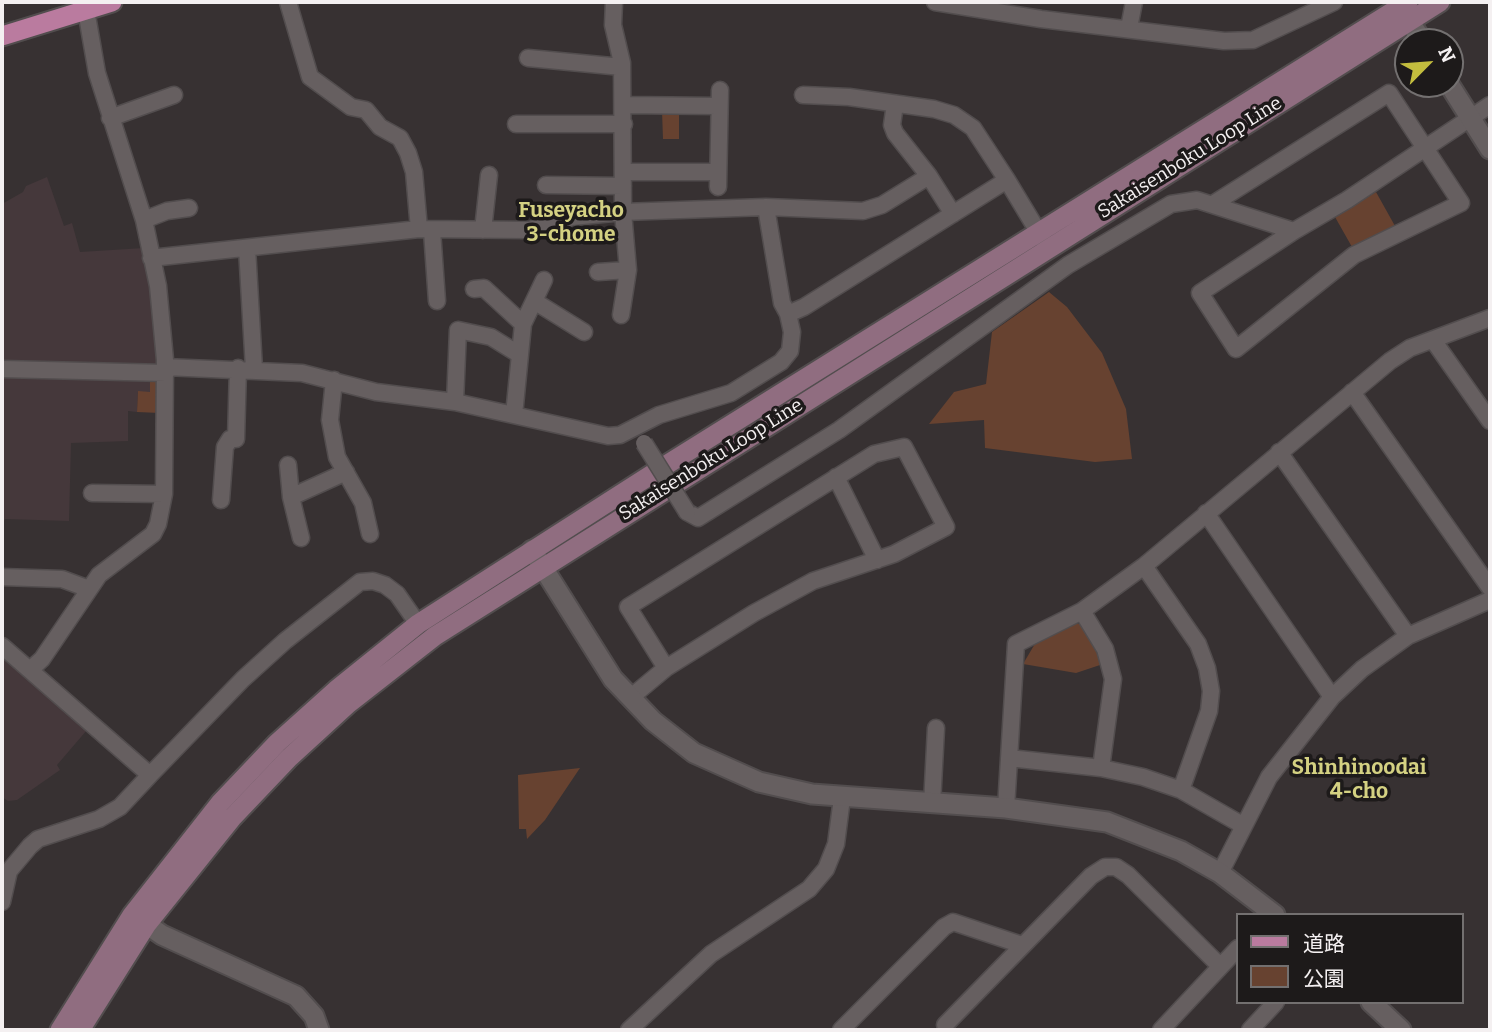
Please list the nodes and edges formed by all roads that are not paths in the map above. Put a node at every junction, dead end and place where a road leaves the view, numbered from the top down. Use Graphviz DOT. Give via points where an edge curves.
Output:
graph roads {
  1 [pos="112,2"];
  2 [pos="288,2"];
  3 [pos="614,2"];
  4 [pos="935,2"];
  5 [pos="1134,2"];
  6 [pos="1334,2"];
  7 [pos="1440,2"];
  8 [pos="1403,8"];
  9 [pos="86,10"];
  10 [pos="1129,28"];
  11 [pos="1415,28"];
  12 [pos="2,36"];
  13 [pos="537,64"];
  14 [pos="622,67"];
  15 [pos="174,95"];
  16 [pos="803,95"];
  17 [pos="1458,98"];
  18 [pos="895,104"];
  19 [pos="624,105"];
  20 [pos="1490,105"];
  21 [pos="110,118"];
  22 [pos="1471,118"];
  23 [pos="516,124"];
  24 [pos="624,124"];
  25 [pos="1426,149"];
  26 [pos="1490,149"];
  27 [pos="488,175"];
  28 [pos="929,176"];
  29 [pos="623,179"];
  30 [pos="1007,180"];
  31 [pos="546,185"];
  32 [pos="1213,204"];
  33 [pos="766,207"];
  34 [pos="189,208"];
  35 [pos="623,212"];
  36 [pos="953,214"];
  37 [pos="144,220"];
  38 [pos="426,230"];
  39 [pos="483,230"];
  40 [pos="1294,231"];
  41 [pos="1043,240"];
  42 [pos="247,248"];
  43 [pos="151,258"];
  44 [pos="628,270"];
  45 [pos="598,272"];
  46 [pos="544,280"];
  47 [pos="474,289"];
  48 [pos="437,301"];
  49 [pos="534,301"];
  50 [pos="788,314"];
  51 [pos="621,315"];
  52 [pos="1490,318"];
  53 [pos="523,324"];
  54 [pos="584,332"];
  55 [pos="1433,340"];
  56 [pos="520,355"];
  57 [pos="246,368"];
  58 [pos="2,369"];
  59 [pos="165,370"];
  60 [pos="334,380"];
  61 [pos="1352,392"];
  62 [pos="455,402"];
  63 [pos="513,415"];
  64 [pos="1490,421"];
  65 [pos="635,429"];
  66 [pos="1279,452"];
  67 [pos="288,466"];
  68 [pos="345,472"];
  69 [pos="836,477"];
  70 [pos="164,494"];
  71 [pos="291,497"];
  72 [pos="221,500"];
  73 [pos="104,510"];
  74 [pos="1206,513"];
  75 [pos="370,534"];
  76 [pos="301,538"];
  77 [pos="537,558"];
  78 [pos="877,560"];
  79 [pos="1144,566"];
  80 [pos="2,577"];
  81 [pos="1490,588"];
  82 [pos="89,589"];
  83 [pos="1490,600"];
  84 [pos="1082,611"];
  85 [pos="418,624"];
  86 [pos="1408,636"];
  87 [pos="2,646"];
  88 [pos="666,668"];
  89 [pos="30,670"];
  90 [pos="1332,696"];
  91 [pos="631,698"];
  92 [pos="936,728"];
  93 [pos="1009,758"];
  94 [pos="1101,768"];
  95 [pos="150,775"];
  96 [pos="1181,790"];
  97 [pos="842,798"];
  98 [pos="932,804"];
  99 [pos="1006,808"];
  100 [pos="1244,826"];
  101 [pos="5,869"];
  102 [pos="1220,873"];
  103 [pos="2,902"];
  104 [pos="1271,913"];
  105 [pos="139,919"];
  106 [pos="1022,945"];
  107 [pos="1236,953"];
  108 [pos="1220,966"];
  109 [pos="1274,1004"];
  110 [pos="1373,1004"];
  111 [pos="945,1025"];
  112 [pos="1393,1027"];
  113 [pos="60,1030"];
  114 [pos="80,1030"];
  115 [pos="319,1030"];
  116 [pos="629,1030"];
  117 [pos="841,1030"];
  118 [pos="1161,1030"];
  119 [pos="1250,1030"];
  1 -- 9 [label="main road"];
  2 -- 38 [label="street" via="310,77 351,107 366,110 380,127 400,138 414,172"];
  3 -- 14 [label="street" via="613,25"];
  4 -- 10 [label="street"];
  5 -- 10 [label="street"];
  6 -- 10 [label="street" via="1253,40 1224,41"];
  7 -- 8 [label="main road, Sakaisenboku Loop Line"];
  8 -- 11 [label="street"];
  8 -- 41 [label="main road, Sakaisenboku Loop Line"];
  9 -- 12 [label="main road"];
  9 -- 21 [label="street"];
  13 -- 14 [label="street"];
  14 -- 19 [label="street"];
  15 -- 21 [label="street"];
  16 -- 18 [label="street"];
  17 -- 22 [label="street"];
  18 -- 28 [label="street" via="895,134"];
  18 -- 30 [label="street" via="934,109 973,128"];
  19 -- 24 [label="street"];
  19 -- 29 [label="street" via="718,98 717,179"];
  20 -- 22 [label="street"];
  21 -- 37 [label="street"];
  22 -- 25 [label="street"];
  22 -- 26 [label="street"];
  23 -- 24 [label="street" via="550,130"];
  24 -- 29 [label="street"];
  25 -- 32 [label="street" via="1389,93"];
  25 -- 40 [label="street"];
  25 -- 40 [label="street" via="1461,204 1354,255 1236,349 1200,293"];
  27 -- 39 [label="street"];
  28 -- 33 [label="street" via="873,209"];
  28 -- 36 [label="street"];
  29 -- 31 [label="street"];
  29 -- 35 [label="street"];
  30 -- 36 [label="street"];
  30 -- 41 [label="street"];
  32 -- 40 [label="street"];
  32 -- 65 [label="street, bridge" via="1196,200 1171,204 1068,265 839,430 698,518 687,512"];
  33 -- 35 [label="street"];
  33 -- 50 [label="street" via="782,303"];
  34 -- 37 [label="street"];
  35 -- 39 [label="street" via="572,217 530,230"];
  35 -- 44 [label="street"];
  36 -- 50 [label="street"];
  37 -- 43 [label="street"];
  38 -- 39 [label="street"];
  38 -- 42 [label="street"];
  38 -- 48 [label="street"];
  41 -- 77 [label="main road, Sakaisenboku Loop Line"];
  42 -- 43 [label="street"];
  42 -- 57 [label="street"];
  43 -- 59 [label="street"];
  44 -- 45 [label="street"];
  44 -- 51 [label="street"];
  46 -- 49 [label="street"];
  47 -- 53 [label="street" via="484,288"];
  49 -- 53 [label="street"];
  49 -- 54 [label="street"];
  50 -- 65 [label="street" via="790,351 781,362 731,393 659,415"];
  52 -- 55 [label="street"];
  53 -- 56 [label="street"];
  55 -- 61 [label="street" via="1390,361"];
  55 -- 64 [label="street"];
  56 -- 62 [label="street" via="491,337 458,330"];
  56 -- 63 [label="street"];
  57 -- 59 [label="street"];
  57 -- 60 [label="street"];
  57 -- 72 [label="street" via="236,439 230,439 225,447"];
  58 -- 59 [label="street"];
  59 -- 70 [label="street"];
  60 -- 62 [label="street" via="376,392"];
  60 -- 68 [label="street" via="331,426"];
  61 -- 66 [label="street"];
  61 -- 81 [label="street"];
  62 -- 63 [label="street"];
  63 -- 65 [label="street" via="608,436"];
  66 -- 74 [label="street"];
  66 -- 86 [label="street"];
  67 -- 71 [label="street"];
  68 -- 71 [label="street"];
  68 -- 75 [label="street" via="363,503"];
  69 -- 78 [label="street"];
  69 -- 78 [label="street" via="874,454 904,447 946,527"];
  69 -- 88 [label="street" via="628,607"];
  70 -- 73 [label="street" via="98,493"];
  70 -- 82 [label="street" via="153,534 99,575"];
  71 -- 76 [label="street"];
  74 -- 79 [label="street"];
  74 -- 90 [label="street"];
  77 -- 85 [label="main road, Sakaisenboku Loop Line"];
  77 -- 91 [label="street" via="595,653"];
  77 -- 105 [label="main road, Sakaisenboku Loop Line" via="338,713"];
  78 -- 88 [label="street" via="813,581"];
  79 -- 84 [label="street"];
  79 -- 96 [label="street" via="1198,645 1211,691 1209,711"];
  80 -- 82 [label="street" via="62,579"];
  82 -- 89 [label="street"];
  83 -- 86 [label="street"];
  84 -- 93 [label="street" via="1016,644"];
  84 -- 94 [label="street" via="1105,649 1113,679"];
  85 -- 95 [label="street" via="385,585 360,582 243,679"];
  85 -- 105 [label="main road, Sakaisenboku Loop Line" via="277,743 220,803"];
  86 -- 90 [label="street"];
  87 -- 89 [label="street"];
  88 -- 91 [label="street"];
  89 -- 95 [label="street"];
  90 -- 100 [label="street" via="1269,777"];
  91 -- 97 [label="street" via="694,753 759,782"];
  92 -- 98 [label="street"];
  93 -- 94 [label="street"];
  93 -- 99 [label="street"];
  94 -- 96 [label="street"];
  95 -- 101 [label="street" via="120,807 99,819 38,839"];
  96 -- 100 [label="street"];
  97 -- 98 [label="street"];
  97 -- 116 [label="street" via="836,844 825,869 809,888 711,954"];
  98 -- 99 [label="street"];
  99 -- 102 [label="street" via="1107,822 1181,851"];
  100 -- 102 [label="street"];
  101 -- 103 [label="street"];
  102 -- 104 [label="street"];
  105 -- 113 [label="main road, Sakaisenboku Loop Line"];
  105 -- 114 [label="main road, Sakaisenboku Loop Line"];
  105 -- 115 [label="street" via="162,935 296,996 314,1016"];
  106 -- 108 [label="street" via="1091,876 1105,867 1116,867"];
  106 -- 111 [label="street"];
  106 -- 117 [label="street" via="953,922"];
  107 -- 108 [label="street"];
  108 -- 118 [label="street"];
  109 -- 119 [label="street"];
  110 -- 112 [label="street"];
}
